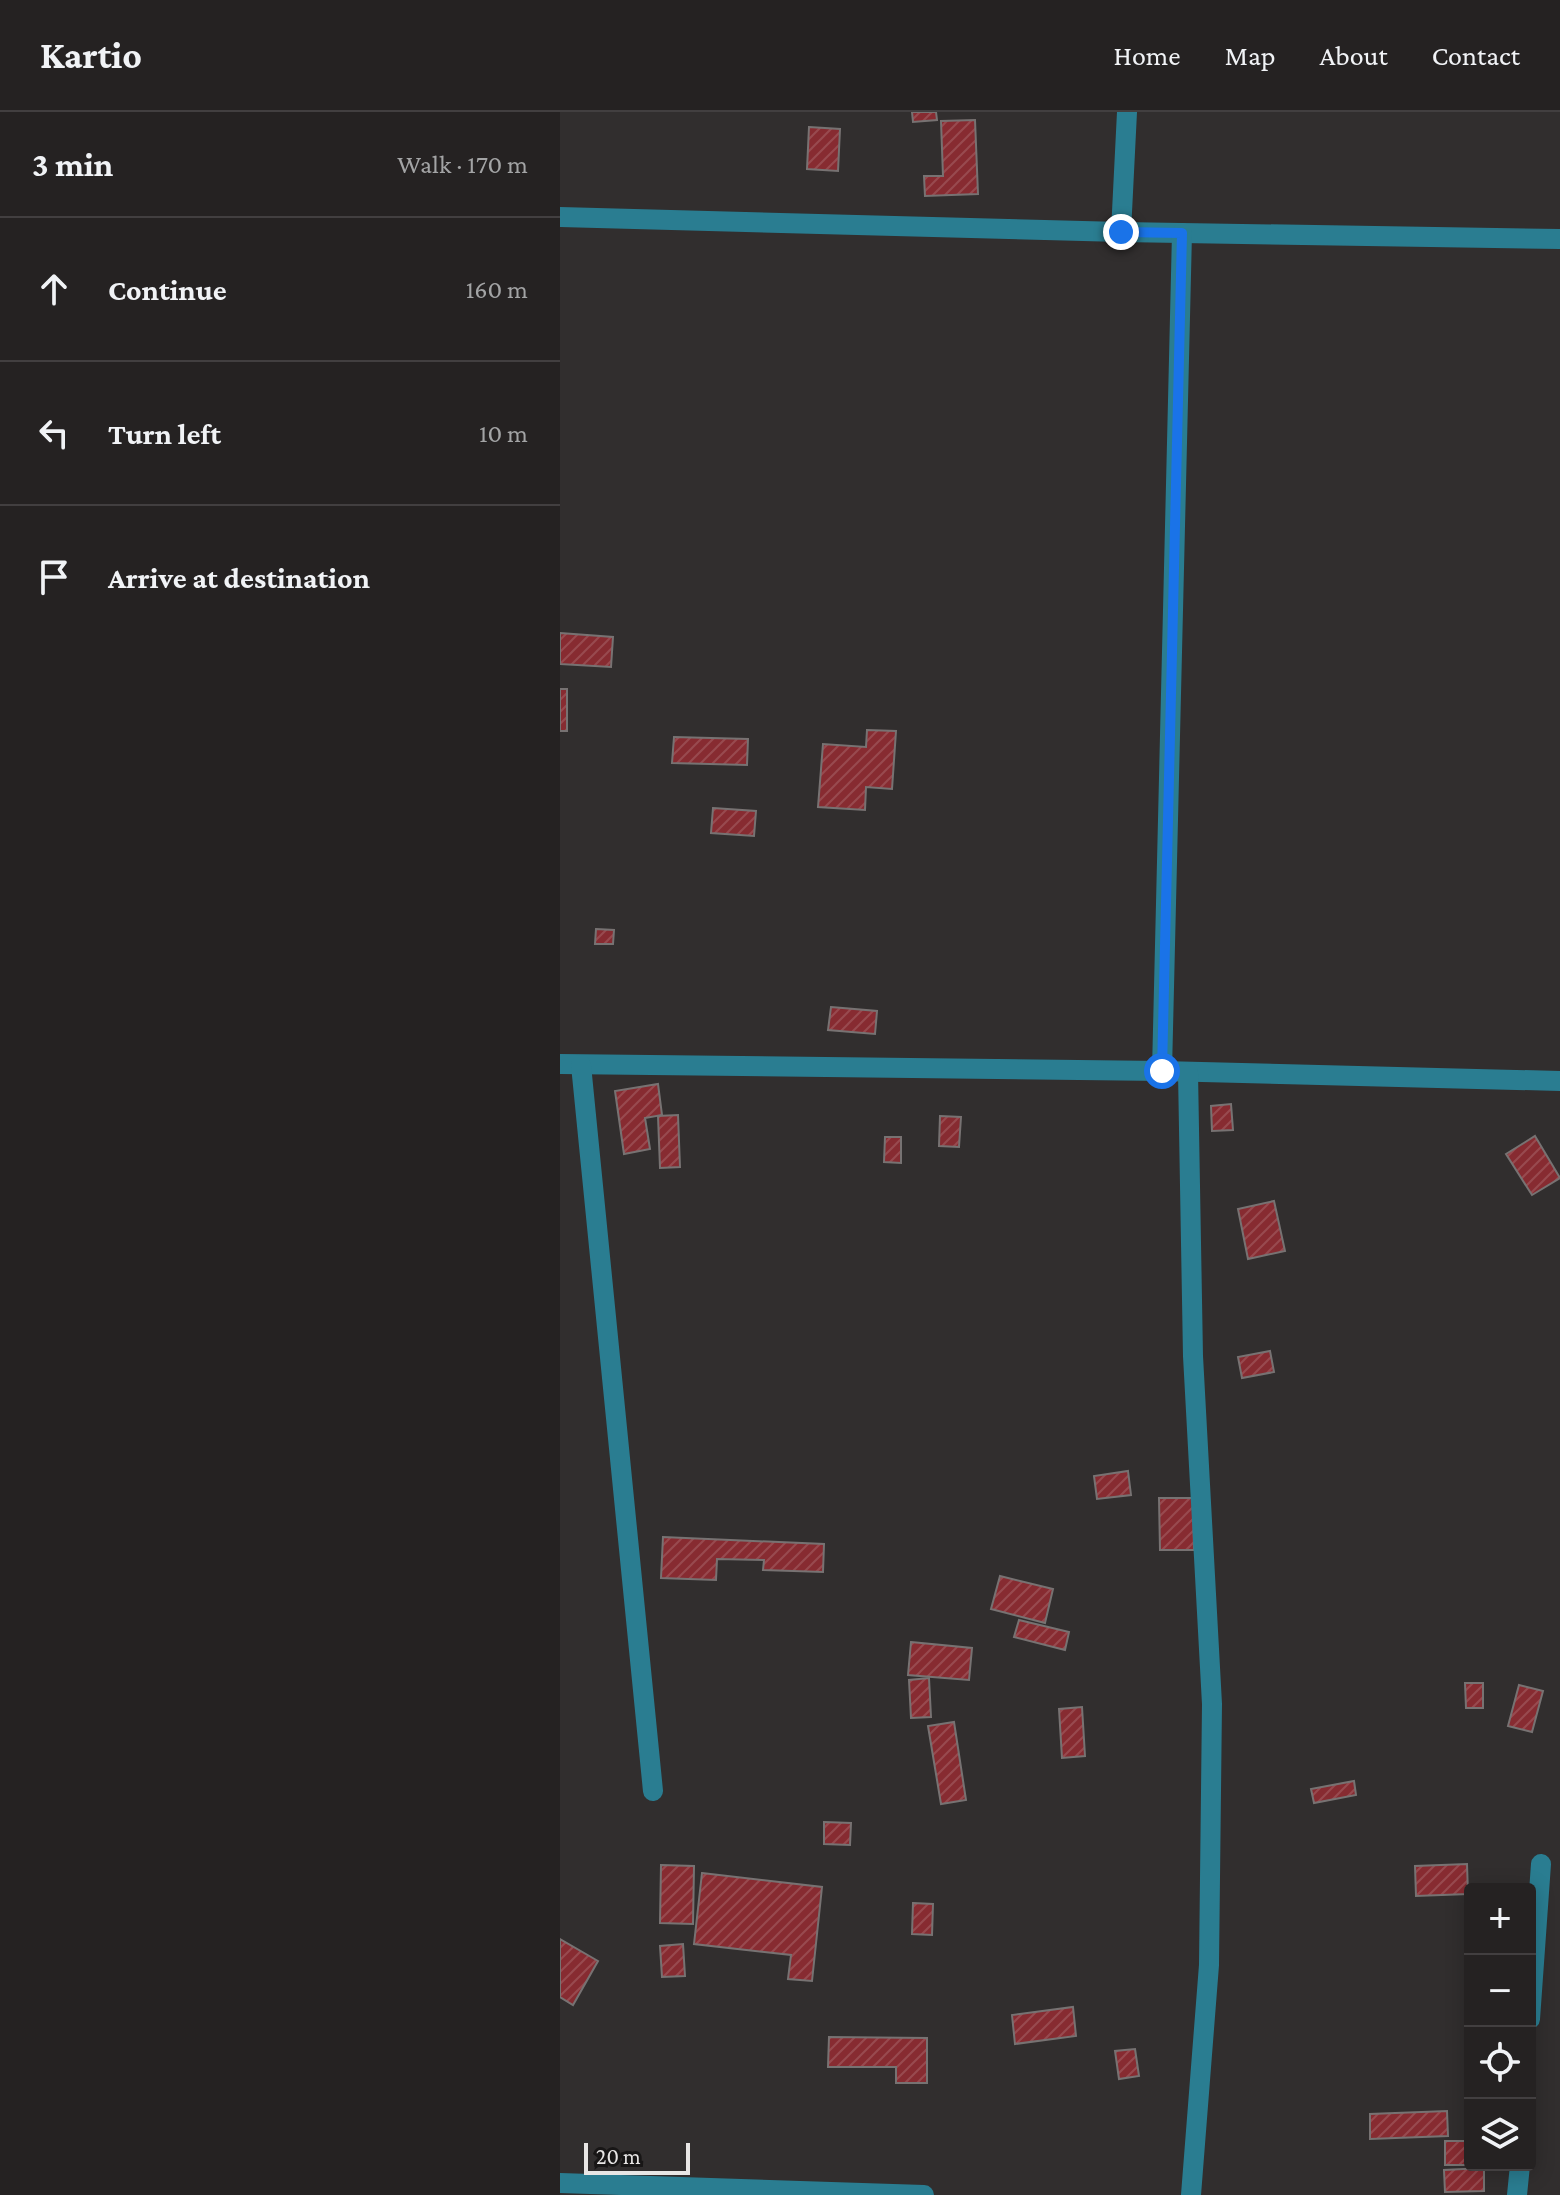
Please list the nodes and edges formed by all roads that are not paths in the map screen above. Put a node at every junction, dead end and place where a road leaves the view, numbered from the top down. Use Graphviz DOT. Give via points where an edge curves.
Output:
graph roads {
  1 [pos="1127,112"];
  2 [pos="560,217"];
  3 [pos="1121,232"];
  4 [pos="1182,233"];
  5 [pos="1560,239"];
  6 [pos="560,1064"];
  7 [pos="581,1065"];
  8 [pos="1162,1071"];
  9 [pos="1188,1072"];
  10 [pos="1560,1081"];
  11 [pos="653,1791"];
  12 [pos="1541,1864"];
  13 [pos="1535,1955"];
  14 [pos="1519,2171"];
  15 [pos="560,2183"];
  16 [pos="924,2195"];
  17 [pos="1191,2195"];
  18 [pos="1517,2195"];
  1 -- 3 [label="street"];
  2 -- 3 [label="street"];
  3 -- 4 [label="street"];
  4 -- 5 [label="street"];
  4 -- 8 [label="street"];
  6 -- 7 [label="street"];
  7 -- 8 [label="street"];
  7 -- 11 [label="street"];
  8 -- 9 [label="street"];
  9 -- 10 [label="street"];
  9 -- 17 [label="street" via="1193,1356 1212,1704 1209,1965"];
  12 -- 13 [label="street"];
  14 -- 18 [label="street"];
  15 -- 16 [label="street"];
}
